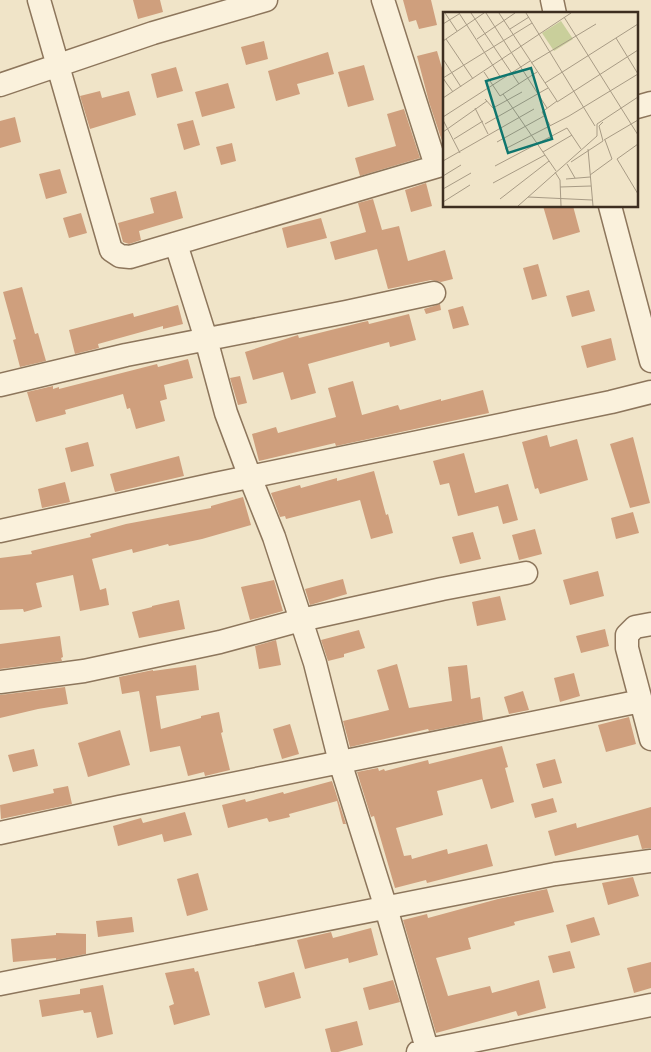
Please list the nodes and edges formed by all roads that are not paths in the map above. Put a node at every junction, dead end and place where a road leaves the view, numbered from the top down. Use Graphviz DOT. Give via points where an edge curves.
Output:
graph roads {
  1 [pos="39,0"];
  2 [pos="266,0"];
  3 [pos="383,0"];
  4 [pos="214,7"];
  5 [pos="58,66"];
  6 [pos="0,85"];
  7 [pos="651,103"];
  8 [pos="638,108"];
  9 [pos="440,165"];
  10 [pos="611,208"];
  11 [pos="176,244"];
  12 [pos="434,293"];
  13 [pos="206,339"];
  14 [pos="651,361"];
  15 [pos="0,385"];
  16 [pos="651,392"];
  17 [pos="250,477"];
  18 [pos="0,531"];
  19 [pos="526,573"];
  20 [pos="301,620"];
  21 [pos="651,624"];
  22 [pos="0,682"];
  23 [pos="641,701"];
  24 [pos="651,739"];
  25 [pos="340,762"];
  26 [pos="0,833"];
  27 [pos="651,861"];
  28 [pos="386,908"];
  29 [pos="0,984"];
  30 [pos="651,1004"];
  31 [pos="425,1052"];
  1 -- 5 [label="street"];
  2 -- 4 [label="street"];
  3 -- 9 [label="street"];
  4 -- 5 [label="street" via="154,33"];
  5 -- 6 [label="street"];
  5 -- 11 [label="street" via="111,250 130,258"];
  7 -- 8 [label="street"];
  9 -- 11 [label="street"];
  10 -- 14 [label="street"];
  11 -- 13 [label="street"];
  12 -- 13 [label="street"];
  13 -- 15 [label="street"];
  13 -- 17 [label="street" via="226,413"];
  16 -- 17 [label="street"];
  17 -- 18 [label="street"];
  17 -- 20 [label="street"];
  19 -- 20 [label="street"];
  20 -- 22 [label="street" via="220,642 84,671"];
  20 -- 25 [label="street"];
  21 -- 23 [label="street" via="635,628 627,635 627,648"];
  23 -- 24 [label="street"];
  23 -- 25 [label="street"];
  25 -- 26 [label="street"];
  25 -- 28 [label="street"];
  27 -- 28 [label="street" via="555,874"];
  28 -- 29 [label="street"];
  28 -- 31 [label="street"];
  30 -- 31 [label="street"];
}
